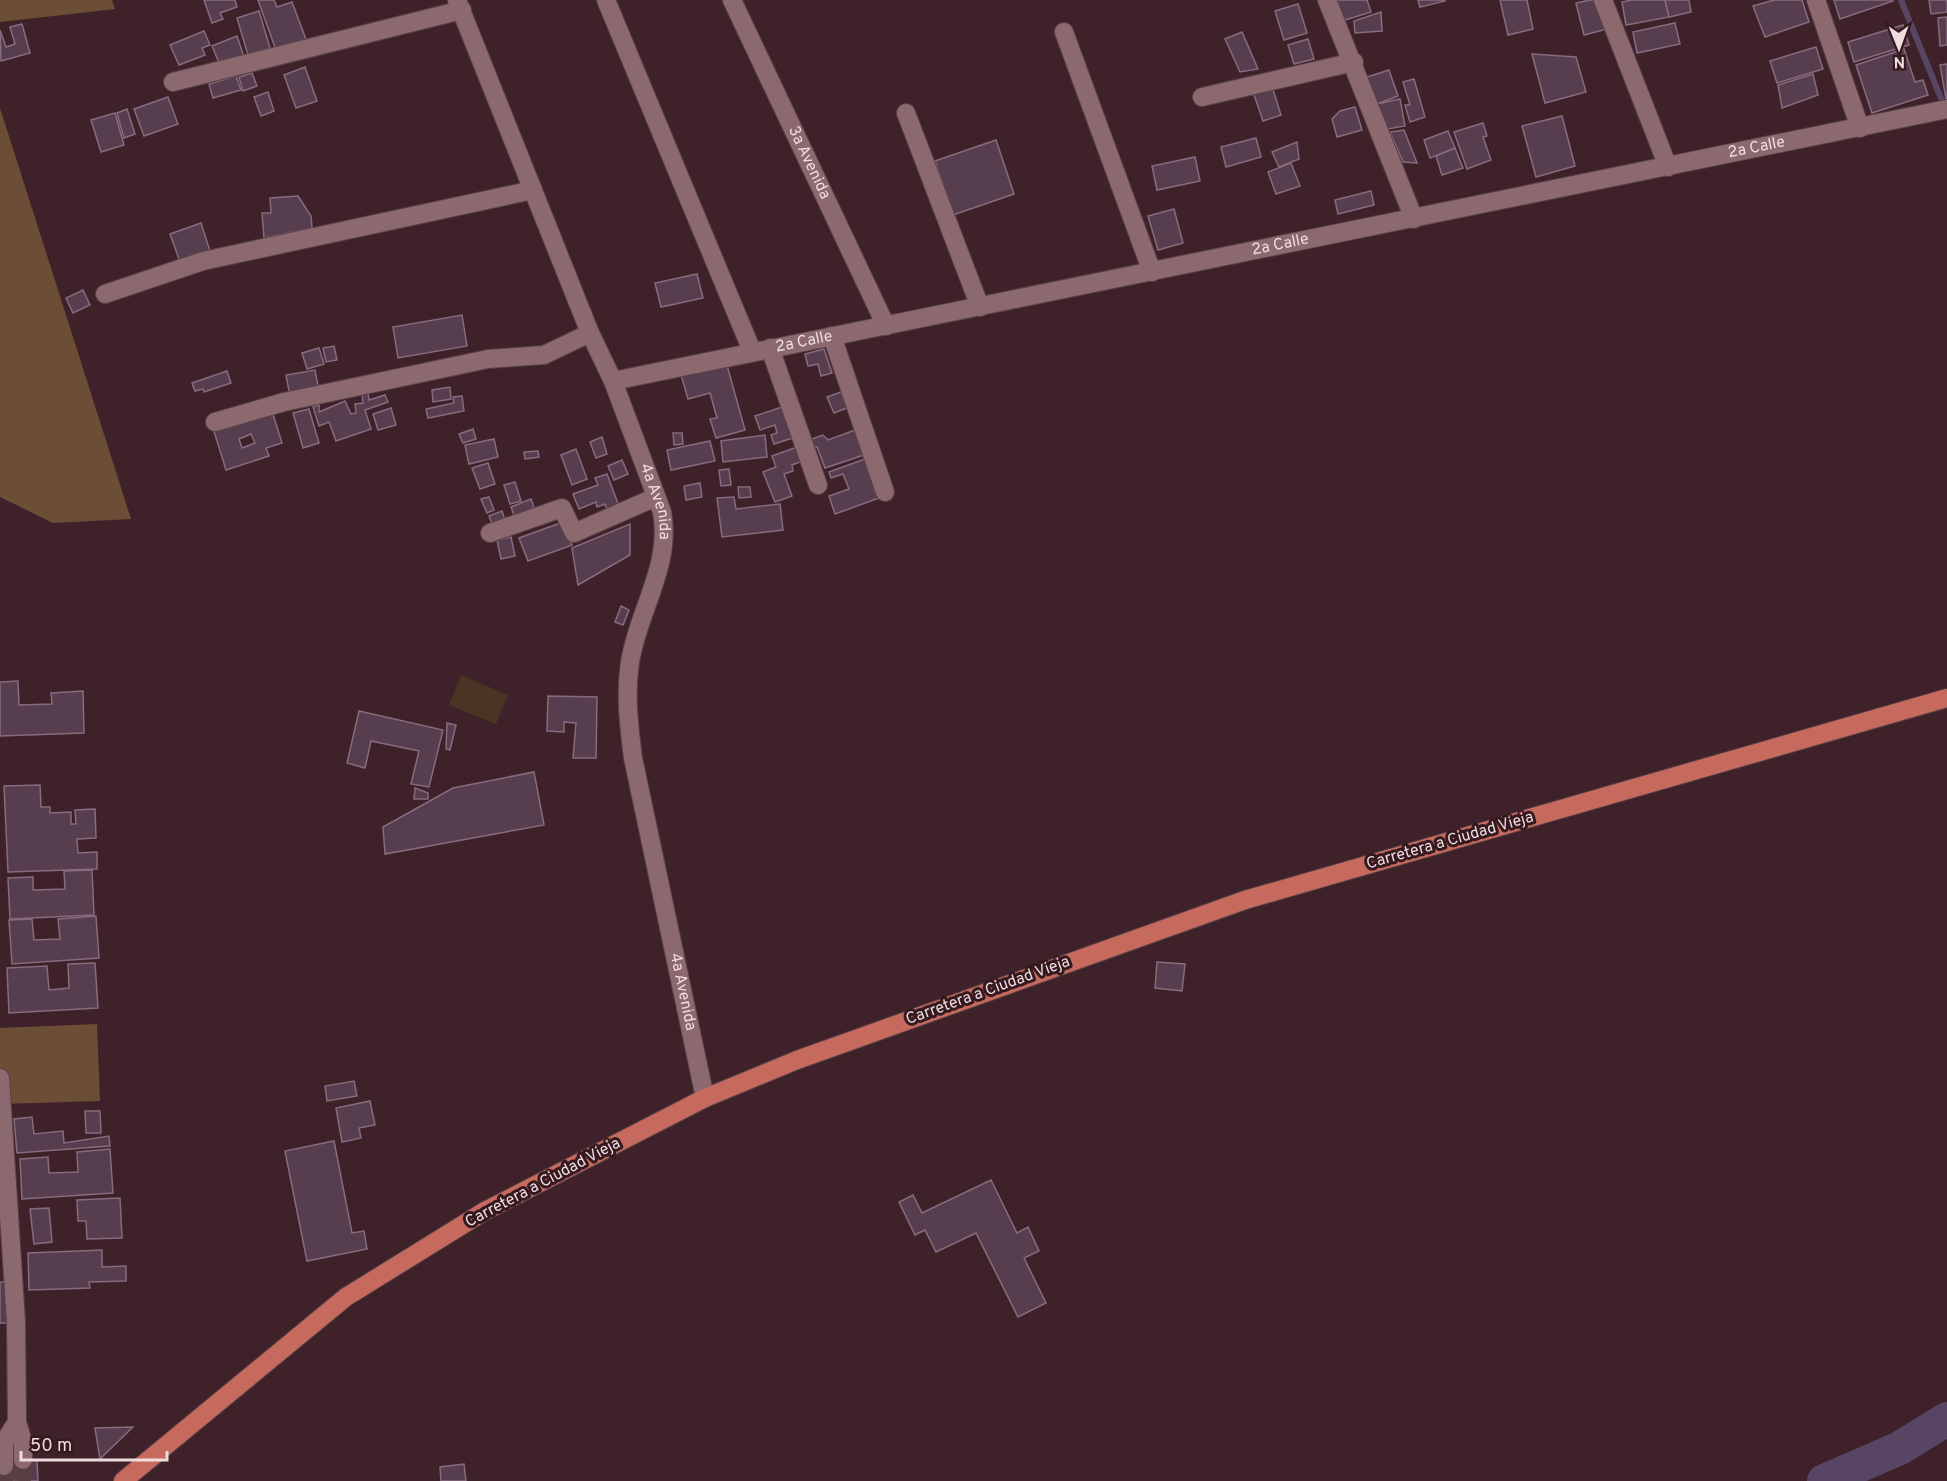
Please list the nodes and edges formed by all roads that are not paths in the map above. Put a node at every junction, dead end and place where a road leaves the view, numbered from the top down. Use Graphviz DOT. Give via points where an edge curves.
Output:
graph roads {
  1 [pos="606,0"];
  2 [pos="732,0"];
  3 [pos="1327,0"];
  4 [pos="1603,0"];
  5 [pos="1816,0"];
  6 [pos="460,5"];
  7 [pos="1064,32"];
  8 [pos="1354,62"];
  9 [pos="172,82"];
  10 [pos="1202,97"];
  11 [pos="1947,109"];
  12 [pos="906,112"];
  13 [pos="1860,128"];
  14 [pos="1668,167"];
  15 [pos="533,190"];
  16 [pos="1414,219"];
  17 [pos="1152,272"];
  18 [pos="105,294"];
  19 [pos="980,307"];
  20 [pos="886,326"];
  21 [pos="590,333"];
  22 [pos="832,336"];
  23 [pos="761,349"];
  24 [pos="614,381"];
  25 [pos="215,422"];
  26 [pos="818,485"];
  27 [pos="885,492"];
  28 [pos="656,497"];
  29 [pos="490,533"];
  30 [pos="1947,698"];
  31 [pos="0,1078"];
  32 [pos="705,1098"];
  33 [pos="1,1121"];
  34 [pos="17,1422"];
  35 [pos="2,1442"];
  36 [pos="4,1466"];
  37 [pos="123,1481"];
  1 -- 23 [label="street"];
  2 -- 20 [label="street, 3a Avenida"];
  3 -- 8 [label="street"];
  4 -- 14 [label="street"];
  5 -- 13 [label="street"];
  6 -- 9 [label="street"];
  6 -- 15 [label="street, 4a Avenida"];
  7 -- 17 [label="street"];
  8 -- 10 [label="street"];
  8 -- 16 [label="street"];
  11 -- 13 [label="street, 2a Calle"];
  12 -- 19 [label="street"];
  13 -- 14 [label="street, 2a Calle"];
  14 -- 16 [label="street, 2a Calle"];
  15 -- 18 [label="street" via="203,261"];
  15 -- 21 [label="street, 4a Avenida"];
  16 -- 17 [label="street, 2a Calle"];
  17 -- 19 [label="street, 2a Calle"];
  19 -- 20 [label="street, 2a Calle"];
  20 -- 22 [label="street, 2a Calle"];
  21 -- 24 [label="street, 4a Avenida"];
  21 -- 25 [label="street" via="544,355 488,359 284,402"];
  22 -- 23 [label="street, 2a Calle"];
  22 -- 27 [label="street"];
  23 -- 24 [label="street, 2a Calle"];
  23 -- 26 [label="street"];
  24 -- 28 [label="street, 4a Avenida"];
  28 -- 29 [label="street" via="574,533 562,508"];
  28 -- 32 [label="street, 4a Avenida" via="666,533 630,661 627,709 633,758"];
  30 -- 32 [label="main road, Carretera a Ciudad Vieja" via="1245,900 796,1060"];
  31 -- 33 [label="street"];
  32 -- 37 [label="main road, Carretera a Ciudad Vieja" via="485,1211 346,1297"];
  33 -- 34 [label="street" via="16,1322"];
  34 -- 35 [label="street"];
  34 -- 35 [label="street" via="22,1451"];
  35 -- 36 [label="street"];
}
